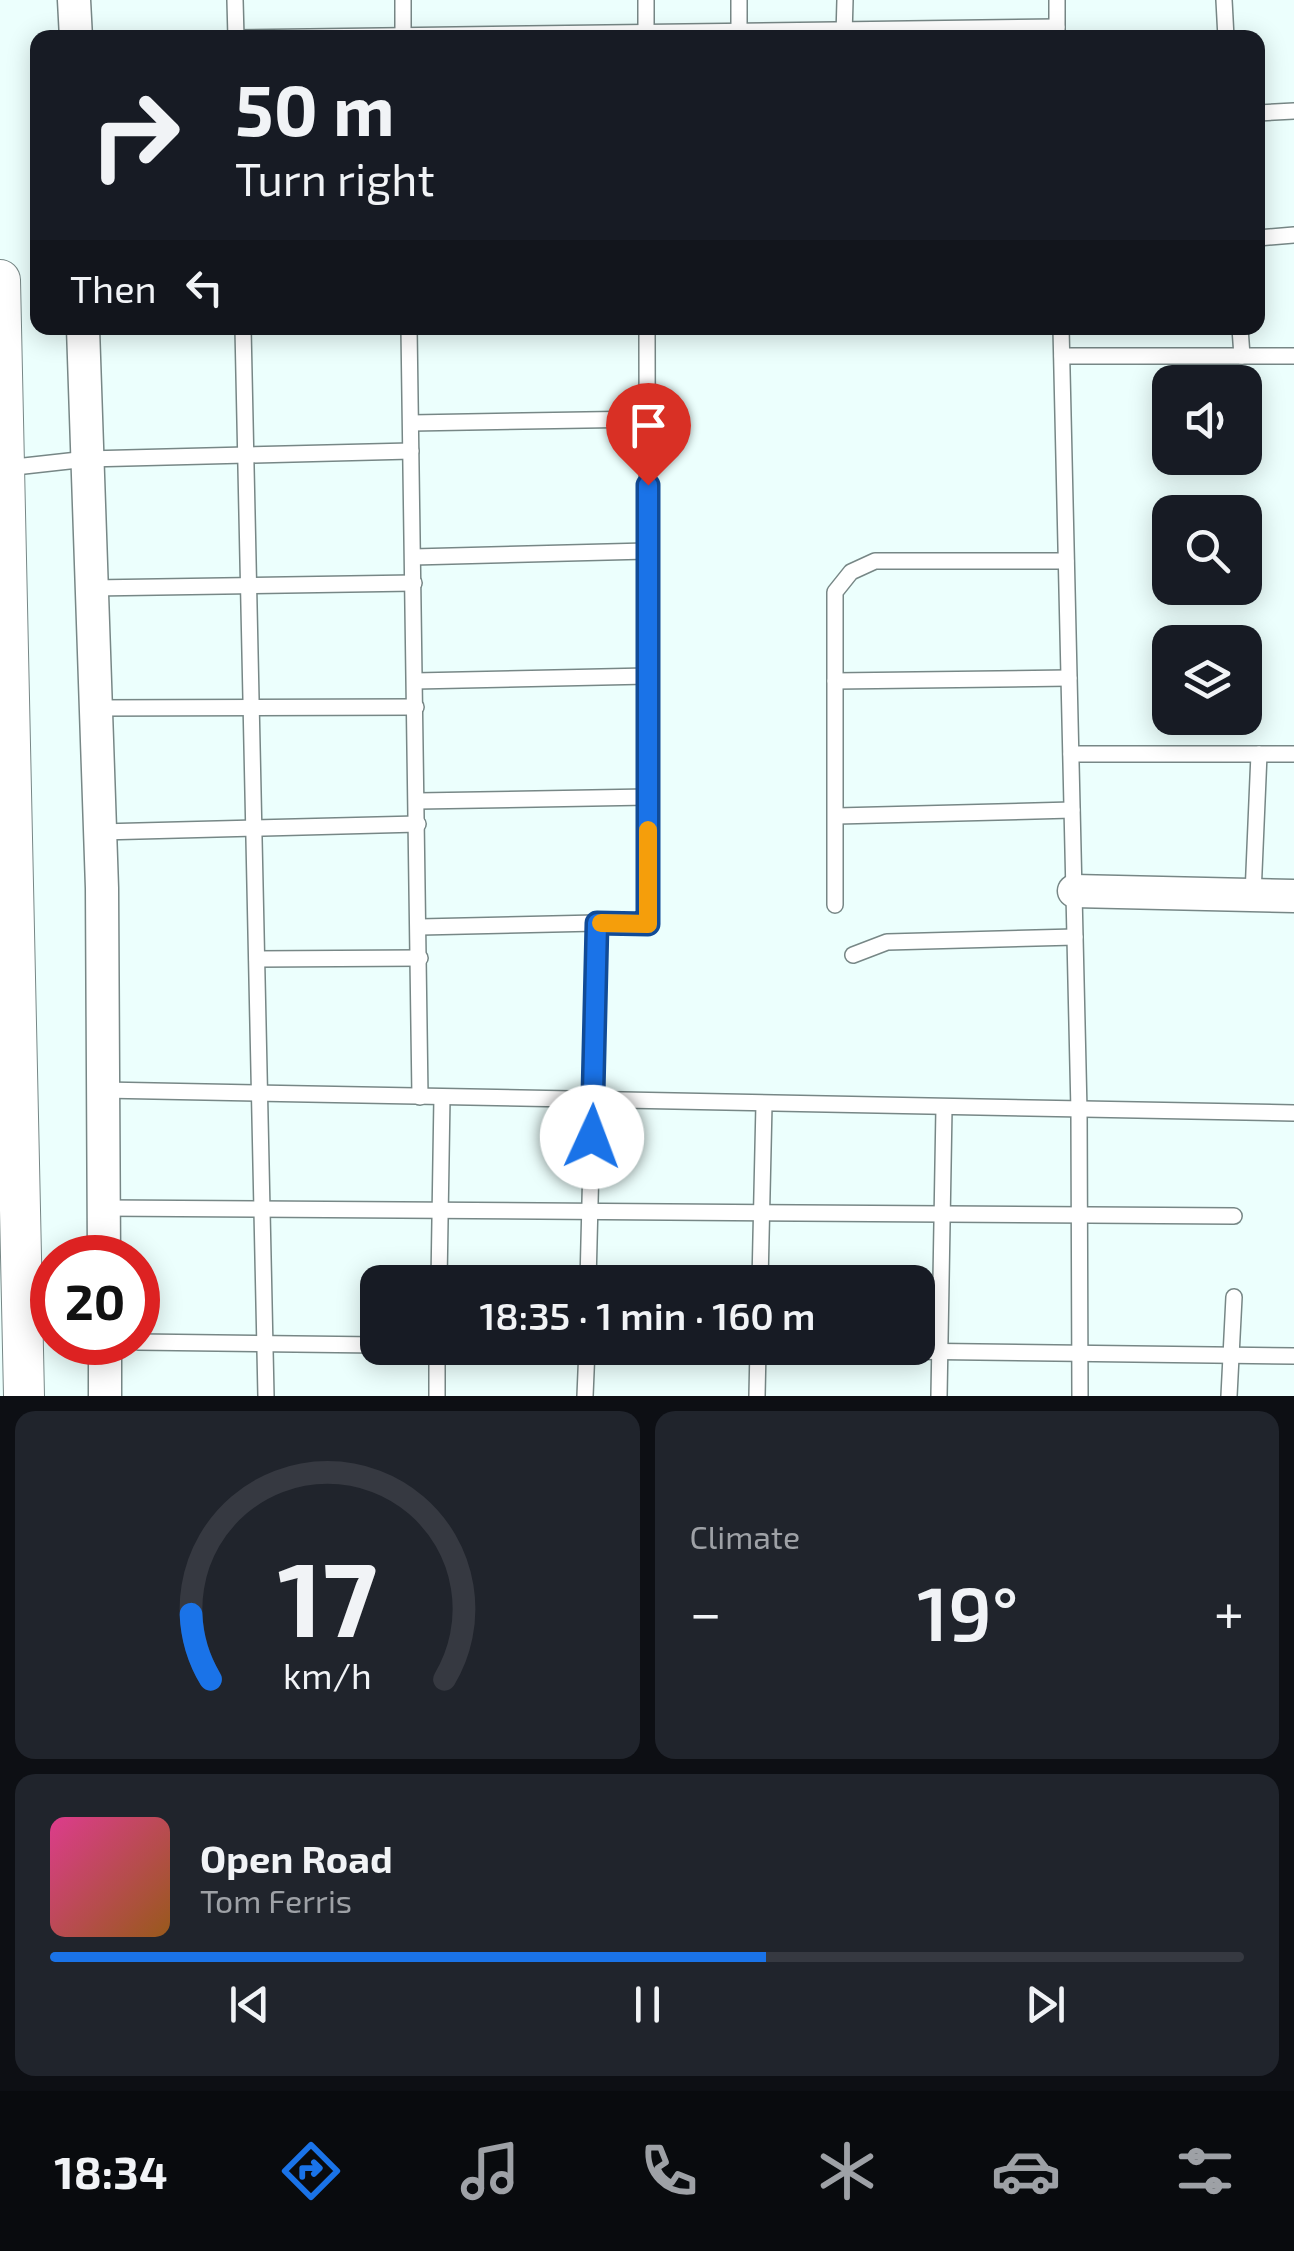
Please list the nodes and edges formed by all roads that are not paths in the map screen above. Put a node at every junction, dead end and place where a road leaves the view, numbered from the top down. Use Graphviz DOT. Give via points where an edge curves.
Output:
graph roads {
  1 [pos="74,0"];
  2 [pos="235,0"];
  3 [pos="403,0"];
  4 [pos="646,0"];
  5 [pos="739,0"];
  6 [pos="845,0"];
  7 [pos="1057,0"];
  8 [pos="1224,0"];
  9 [pos="76,30"];
  10 [pos="235,30"];
  11 [pos="404,30"];
  12 [pos="646,30"];
  13 [pos="739,30"];
  14 [pos="844,30"];
  15 [pos="1057,30"];
  16 [pos="1226,30"];
  17 [pos="1294,111"];
  18 [pos="1265,113"];
  19 [pos="1294,236"];
  20 [pos="1265,238"];
  21 [pos="0,280"];
  22 [pos="84,335"];
  23 [pos="242,335"];
  24 [pos="409,335"];
  25 [pos="647,335"];
  26 [pos="1061,335"];
  27 [pos="1240,335"];
  28 [pos="1062,356"];
  29 [pos="1242,356"];
  30 [pos="1294,356"];
  31 [pos="648,419"];
  32 [pos="410,423"];
  33 [pos="411,451"];
  34 [pos="245,455"];
  35 [pos="87,459"];
  36 [pos="2,468"];
  37 [pos="647,551"];
  38 [pos="413,557"];
  39 [pos="1066,562"];
  40 [pos="414,583"];
  41 [pos="248,586"];
  42 [pos="92,588"];
  43 [pos="648,676"];
  44 [pos="1069,678"];
  45 [pos="835,680"];
  46 [pos="416,681"];
  47 [pos="416,706"];
  48 [pos="96,708"];
  49 [pos="251,708"];
  50 [pos="1070,754"];
  51 [pos="1259,754"];
  52 [pos="1294,754"];
  53 [pos="648,796"];
  54 [pos="418,800"];
  55 [pos="1072,810"];
  56 [pos="837,816"];
  57 [pos="418,824"];
  58 [pos="254,828"];
  59 [pos="100,832"];
  60 [pos="1074,891"];
  61 [pos="1253,894"];
  62 [pos="1294,896"];
  63 [pos="835,905"];
  64 [pos="597,923"];
  65 [pos="420,926"];
  66 [pos="1075,938"];
  67 [pos="853,955"];
  68 [pos="420,958"];
  69 [pos="256,959"];
  70 [pos="104,1090"];
  71 [pos="260,1094"];
  72 [pos="420,1097"];
  73 [pos="442,1098"];
  74 [pos="593,1100"];
  75 [pos="764,1104"];
  76 [pos="944,1108"];
  77 [pos="1079,1111"];
  78 [pos="1294,1113"];
  79 [pos="104,1208"];
  80 [pos="262,1209"];
  81 [pos="440,1210"];
  82 [pos="590,1212"];
  83 [pos="762,1212"];
  84 [pos="942,1214"];
  85 [pos="1079,1215"];
  86 [pos="1234,1216"];
  87 [pos="104,1235"];
  88 [pos="438,1265"];
  89 [pos="588,1265"];
  90 [pos="760,1265"];
  91 [pos="1234,1298"];
  92 [pos="160,1342"];
  93 [pos="265,1344"];
  94 [pos="360,1345"];
  95 [pos="935,1350"];
  96 [pos="940,1350"];
  97 [pos="1080,1352"];
  98 [pos="1232,1353"];
  99 [pos="1294,1356"];
  100 [pos="105,1365"];
  101 [pos="437,1365"];
  102 [pos="586,1365"];
  103 [pos="758,1365"];
  104 [pos="24,1396"];
  105 [pos="105,1396"];
  106 [pos="266,1396"];
  107 [pos="436,1396"];
  108 [pos="585,1396"];
  109 [pos="757,1396"];
  110 [pos="939,1396"];
  111 [pos="1080,1396"];
  112 [pos="1229,1396"];
  1 -- 9 [label="street"];
  2 -- 10 [label="lane"];
  3 -- 11 [label="lane"];
  4 -- 12 [label="lane"];
  5 -- 13 [label="lane"];
  6 -- 14 [label="lane"];
  7 -- 15 [label="lane"];
  8 -- 16 [label="lane"];
  17 -- 18 [label="lane"];
  19 -- 20 [label="lane"];
  21 -- 36 [label="street"];
  22 -- 35 [label="street"];
  23 -- 34 [label="lane"];
  24 -- 32 [label="lane"];
  25 -- 31 [label="lane"];
  26 -- 28 [label="lane"];
  27 -- 29 [label="lane"];
  28 -- 29 [label="lane"];
  28 -- 39 [label="lane"];
  29 -- 30 [label="lane"];
  31 -- 32 [label="lane"];
  31 -- 37 [label="lane"];
  32 -- 33 [label="lane"];
  33 -- 34 [label="lane"];
  33 -- 38 [label="lane"];
  34 -- 35 [label="lane"];
  34 -- 41 [label="lane"];
  35 -- 36 [label="lane"];
  35 -- 42 [label="street"];
  36 -- 104 [label="street"];
  37 -- 38 [label="lane"];
  37 -- 43 [label="lane"];
  38 -- 40 [label="lane"];
  39 -- 44 [label="lane"];
  39 -- 45 [label="lane" via="875,561 851,572 835,592"];
  40 -- 41 [label="lane"];
  40 -- 46 [label="lane"];
  41 -- 42 [label="lane"];
  41 -- 49 [label="lane"];
  42 -- 48 [label="street"];
  43 -- 46 [label="lane"];
  43 -- 53 [label="lane"];
  44 -- 45 [label="lane"];
  44 -- 50 [label="lane"];
  45 -- 56 [label="lane"];
  46 -- 47 [label="lane"];
  47 -- 49 [label="lane"];
  47 -- 54 [label="lane"];
  48 -- 49 [label="lane"];
  48 -- 59 [label="street"];
  49 -- 58 [label="lane"];
  50 -- 51 [label="lane"];
  50 -- 55 [label="lane"];
  51 -- 52 [label="lane"];
  51 -- 61 [label="lane"];
  53 -- 54 [label="lane"];
  53 -- 64 [label="lane" via="648,924"];
  54 -- 57 [label="lane"];
  55 -- 56 [label="lane"];
  55 -- 60 [label="lane"];
  56 -- 63 [label="lane"];
  57 -- 58 [label="lane"];
  57 -- 65 [label="lane"];
  58 -- 59 [label="lane"];
  58 -- 69 [label="lane"];
  59 -- 70 [label="street"];
  60 -- 61 [label="street"];
  60 -- 66 [label="lane"];
  61 -- 62 [label="street"];
  64 -- 65 [label="lane"];
  64 -- 74 [label="lane"];
  65 -- 68 [label="lane"];
  66 -- 67 [label="lane" via="887,942"];
  66 -- 77 [label="lane"];
  68 -- 69 [label="lane"];
  68 -- 72 [label="lane"];
  69 -- 71 [label="lane"];
  70 -- 71 [label="lane"];
  70 -- 79 [label="street"];
  71 -- 72 [label="lane"];
  71 -- 80 [label="lane"];
  72 -- 73 [label="lane"];
  73 -- 74 [label="lane"];
  73 -- 81 [label="lane"];
  74 -- 75 [label="lane"];
  74 -- 82 [label="lane"];
  75 -- 76 [label="lane"];
  75 -- 83 [label="lane"];
  76 -- 77 [label="lane"];
  76 -- 84 [label="lane"];
  77 -- 78 [label="lane"];
  77 -- 85 [label="lane"];
  79 -- 80 [label="lane"];
  79 -- 87 [label="street"];
  80 -- 81 [label="lane"];
  80 -- 93 [label="lane"];
  81 -- 82 [label="lane"];
  81 -- 88 [label="lane"];
  82 -- 83 [label="lane"];
  82 -- 89 [label="lane"];
  83 -- 84 [label="lane"];
  83 -- 90 [label="lane"];
  84 -- 85 [label="lane"];
  84 -- 96 [label="lane"];
  85 -- 86 [label="lane"];
  85 -- 97 [label="lane"];
  91 -- 98 [label="lane"];
  92 -- 93 [label="lane"];
  93 -- 94 [label="lane"];
  93 -- 106 [label="lane"];
  95 -- 96 [label="lane"];
  96 -- 97 [label="lane"];
  96 -- 110 [label="lane"];
  97 -- 98 [label="lane"];
  97 -- 111 [label="lane"];
  98 -- 99 [label="lane"];
  98 -- 112 [label="lane"];
  100 -- 105 [label="street"];
  101 -- 107 [label="lane"];
  102 -- 108 [label="lane"];
  103 -- 109 [label="lane"];
}
